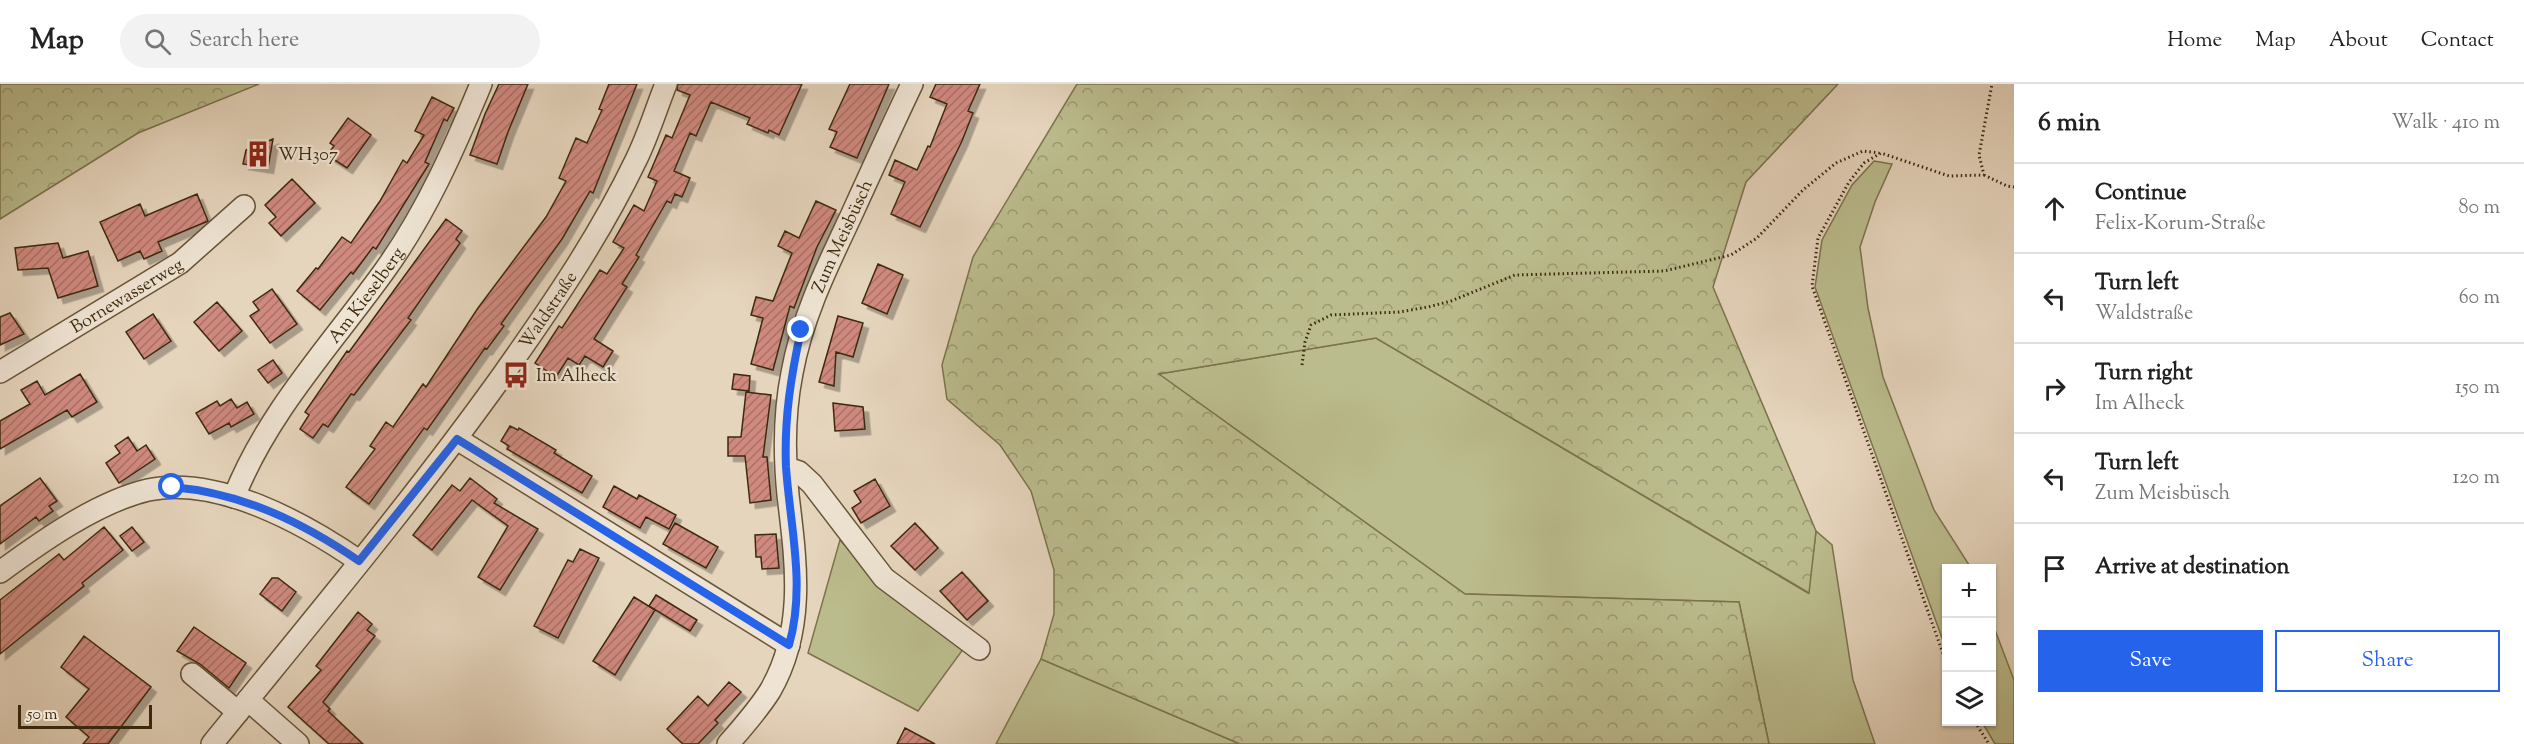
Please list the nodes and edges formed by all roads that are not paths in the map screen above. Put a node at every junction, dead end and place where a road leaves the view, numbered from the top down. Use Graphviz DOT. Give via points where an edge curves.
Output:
graph roads {
  1 [pos="481,84"];
  2 [pos="666,84"];
  3 [pos="912,84"];
  4 [pos="244,206"];
  5 [pos="0,372"];
  6 [pos="457,439"];
  7 [pos="786,468"];
  8 [pos="234,497"];
  9 [pos="359,561"];
  10 [pos="0,572"];
  11 [pos="789,645"];
  12 [pos="979,649"];
  13 [pos="192,674"];
  14 [pos="243,706"];
  15 [pos="212,744"];
  16 [pos="298,744"];
  17 [pos="728,744"];
  1 -- 8 [label="street, Am Kieselberg" via="416,225 281,407 244,471"];
  2 -- 6 [label="street, Waldstraße" via="638,158 607,216 571,277"];
  3 -- 7 [label="street, Zum Meisbüsch" via="801,330 788,396"];
  4 -- 5 [label="street, Bornewasserweg" via="180,263"];
  6 -- 9 [label="street, Waldstraße"];
  6 -- 11 [label="street"];
  7 -- 11 [label="street, Zum Meisbüsch" via="797,574 796,610"];
  7 -- 12 [label="street" via="799,472 812,484 884,578"];
  8 -- 9 [label="street" via="284,517"];
  8 -- 10 [label="street" via="201,489 146,490 72,524"];
  9 -- 14 [label="street, Waldstraße"];
  11 -- 17 [label="street, Zum Meisbüsch" via="771,689"];
  13 -- 14 [label="street"];
  14 -- 15 [label="street, Waldstraße"];
  14 -- 16 [label="street"];
}
